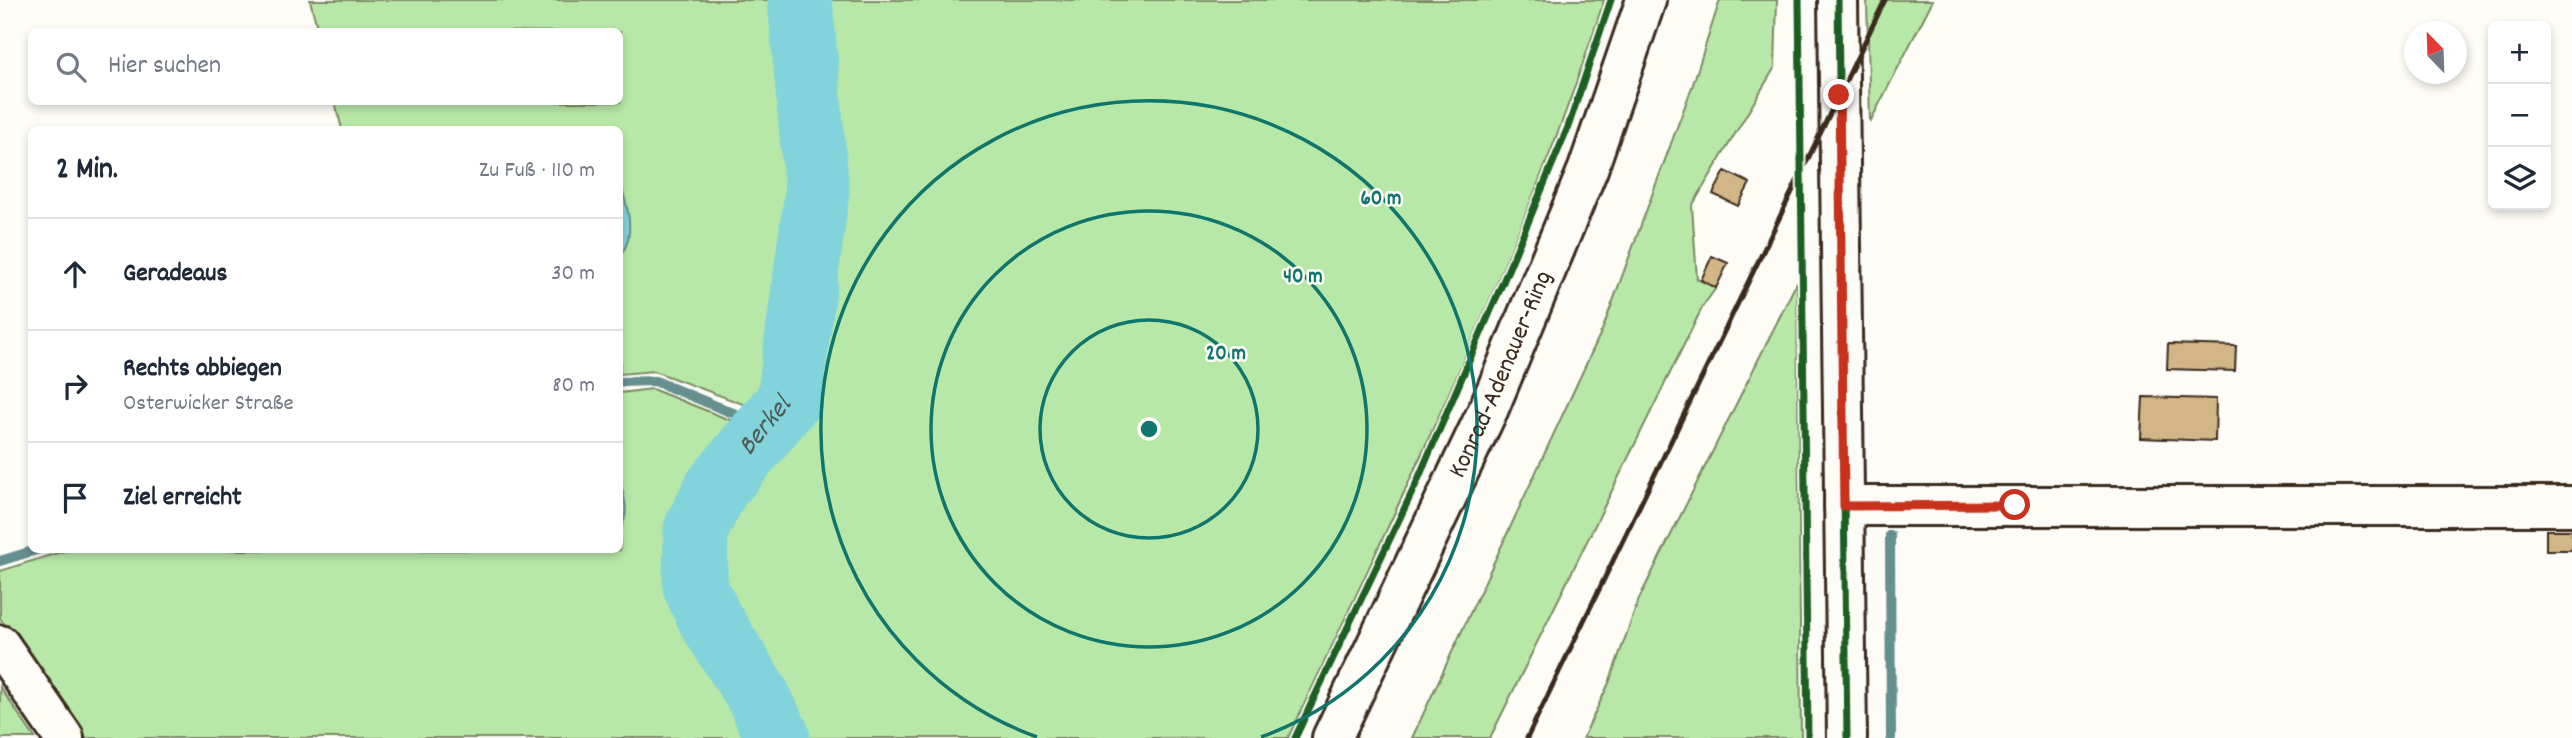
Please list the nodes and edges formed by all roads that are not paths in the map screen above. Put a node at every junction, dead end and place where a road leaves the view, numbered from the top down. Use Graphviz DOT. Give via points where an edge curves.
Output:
graph roads {
  1 [pos="1646,0"];
  2 [pos="1838,0"];
  3 [pos="1844,506"];
  4 [pos="2572,506"];
  5 [pos="0,645"];
  6 [pos="64,738"];
  7 [pos="1332,738"];
  8 [pos="1847,738"];
  1 -- 7 [label="street, Konrad-Adenauer-Ring" via="1588,169 1489,408"];
  2 -- 3 [label="street"];
  3 -- 4 [label="street"];
  3 -- 8 [label="street"];
  5 -- 6 [label="street"];
}
